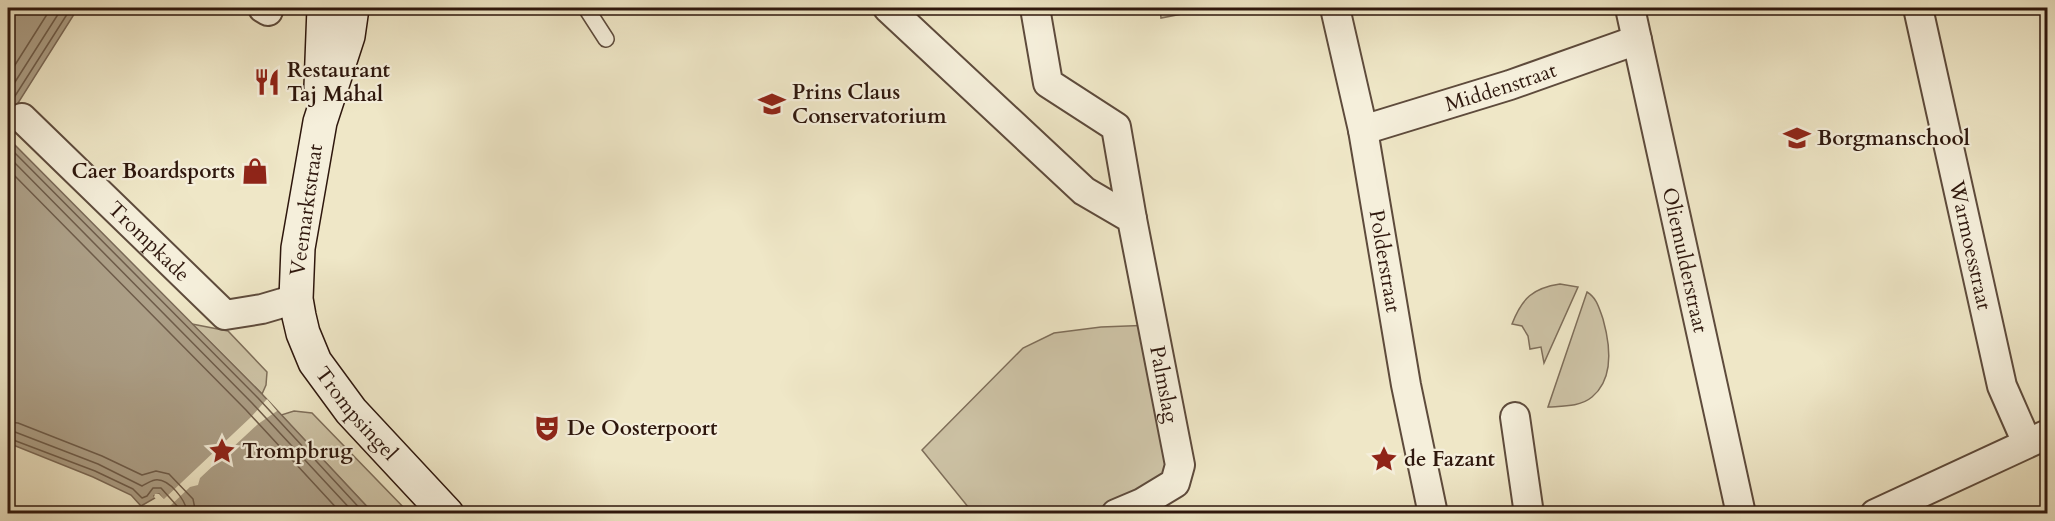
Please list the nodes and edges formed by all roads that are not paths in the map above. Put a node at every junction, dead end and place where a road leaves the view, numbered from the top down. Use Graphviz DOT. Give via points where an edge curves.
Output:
graph roads {
  1 [pos="324,8"];
  2 [pos="352,8"];
  3 [pos="586,8"];
  4 [pos="888,8"];
  5 [pos="1035,8"];
  6 [pos="1335,8"];
  7 [pos="1630,8"];
  8 [pos="1918,8"];
  9 [pos="606,39"];
  10 [pos="1637,40"];
  11 [pos="22,117"];
  12 [pos="320,122"];
  13 [pos="1363,130"];
  14 [pos="1132,219"];
  15 [pos="296,298"];
  16 [pos="1515,417"];
  17 [pos="2037,438"];
  18 [pos="447,513"];
  19 [pos="1116,513"];
  20 [pos="1433,513"];
  21 [pos="1529,513"];
  22 [pos="1741,513"];
  23 [pos="1875,513"];
  1 -- 12 [label="main road, Veemarktstraat"];
  2 -- 12 [label="main road, Veemarktstraat" via="348,36"];
  3 -- 9 [label="lane"];
  4 -- 14 [label="street" via="1084,191"];
  5 -- 14 [label="street, Palmslag" via="1048,83 1116,127"];
  6 -- 13 [label="street, Polderstraat"];
  7 -- 10 [label="street, Oliemulderstraat"];
  8 -- 17 [label="street, Warmoesstraat" via="2002,386"];
  10 -- 13 [label="street, Middenstraat" via="1510,85"];
  10 -- 22 [label="street, Oliemulderstraat"];
  11 -- 15 [label="street, Trompkade" via="225,315"];
  12 -- 15 [label="main road, Veemarktstraat" via="298,248"];
  13 -- 20 [label="street, Polderstraat" via="1406,385"];
  14 -- 19 [label="street, Palmslag" via="1180,465 1175,483"];
  15 -- 18 [label="main road, Trompsingel" via="303,333 315,362 351,411"];
  16 -- 21 [label="street"];
  17 -- 23 [label="street"];
}
